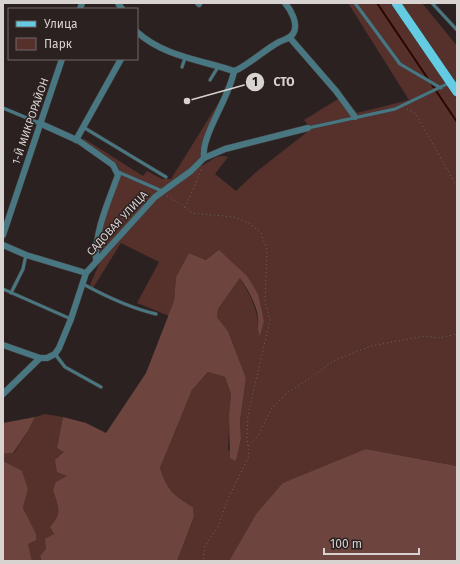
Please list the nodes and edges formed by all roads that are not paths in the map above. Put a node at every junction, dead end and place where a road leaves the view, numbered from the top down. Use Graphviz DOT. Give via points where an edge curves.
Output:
graph roads {
  1 [pos="285,3"];
  2 [pos="355,3"];
  3 [pos="396,3"];
  4 [pos="432,3"];
  5 [pos="457,30"];
  6 [pos="138,33"];
  7 [pos="290,38"];
  8 [pos="185,58"];
  9 [pos="62,60"];
  10 [pos="120,60"];
  11 [pos="182,67"];
  12 [pos="218,67"];
  13 [pos="234,71"];
  14 [pos="210,80"];
  15 [pos="451,82"];
  16 [pos="441,88"];
  17 [pos="457,92"];
  18 [pos="3,108"];
  19 [pos="355,117"];
  20 [pos="39,123"];
  21 [pos="83,127"];
  22 [pos="308,128"];
  23 [pos="76,140"];
  24 [pos="204,158"];
  25 [pos="116,171"];
  26 [pos="166,177"];
  27 [pos="162,191"];
  28 [pos="3,235"];
  29 [pos="3,246"];
  30 [pos="26,255"];
  31 [pos="96,260"];
  32 [pos="86,273"];
  33 [pos="83,284"];
  34 [pos="3,290"];
  35 [pos="11,292"];
  36 [pos="156,314"];
  37 [pos="71,319"];
  38 [pos="3,345"];
  39 [pos="55,354"];
  40 [pos="40,358"];
  41 [pos="101,387"];
  42 [pos="3,394"];
  1 -- 7 [label="street" via="294,20 294,32"];
  2 -- 16 [label="lane" via="400,64"];
  3 -- 15 [label="main road"];
  4 -- 5 [label="lane"];
  6 -- 8 [label="street" via="151,42"];
  7 -- 13 [label="street"];
  7 -- 19 [label="street"];
  8 -- 11 [label="lane"];
  8 -- 12 [label="street"];
  9 -- 20 [label="street, 1-Й МИКРОРАЙОН"];
  10 -- 21 [label="street"];
  12 -- 13 [label="street"];
  12 -- 14 [label="lane"];
  13 -- 24 [label="street" via="202,152"];
  15 -- 16 [label="lane"];
  15 -- 17 [label="main road"];
  16 -- 19 [label="lane" via="395,109"];
  18 -- 20 [label="lane"];
  19 -- 22 [label="lane"];
  20 -- 23 [label="street"];
  20 -- 28 [label="street, 1-Й МИКРОРАЙОН"];
  21 -- 23 [label="street"];
  21 -- 26 [label="lane"];
  22 -- 24 [label="street, САДОВАЯ УЛИЦА" via="225,149"];
  23 -- 25 [label="street" via="113,165"];
  24 -- 27 [label="street, САДОВАЯ УЛИЦА" via="191,171"];
  25 -- 27 [label="lane"];
  25 -- 31 [label="street" via="118,176 102,216 96,241"];
  27 -- 31 [label="street, САДОВАЯ УЛИЦА"];
  29 -- 30 [label="street"];
  30 -- 32 [label="street"];
  30 -- 35 [label="lane" via="23,270"];
  31 -- 32 [label="street, САДОВАЯ УЛИЦА"];
  32 -- 33 [label="street"];
  33 -- 36 [label="lane" via="136,309"];
  33 -- 37 [label="street"];
  34 -- 35 [label="lane"];
  35 -- 37 [label="lane"];
  37 -- 39 [label="street"];
  38 -- 40 [label="street"];
  39 -- 40 [label="street"];
  39 -- 41 [label="lane" via="65,367"];
  40 -- 42 [label="street"];
}
